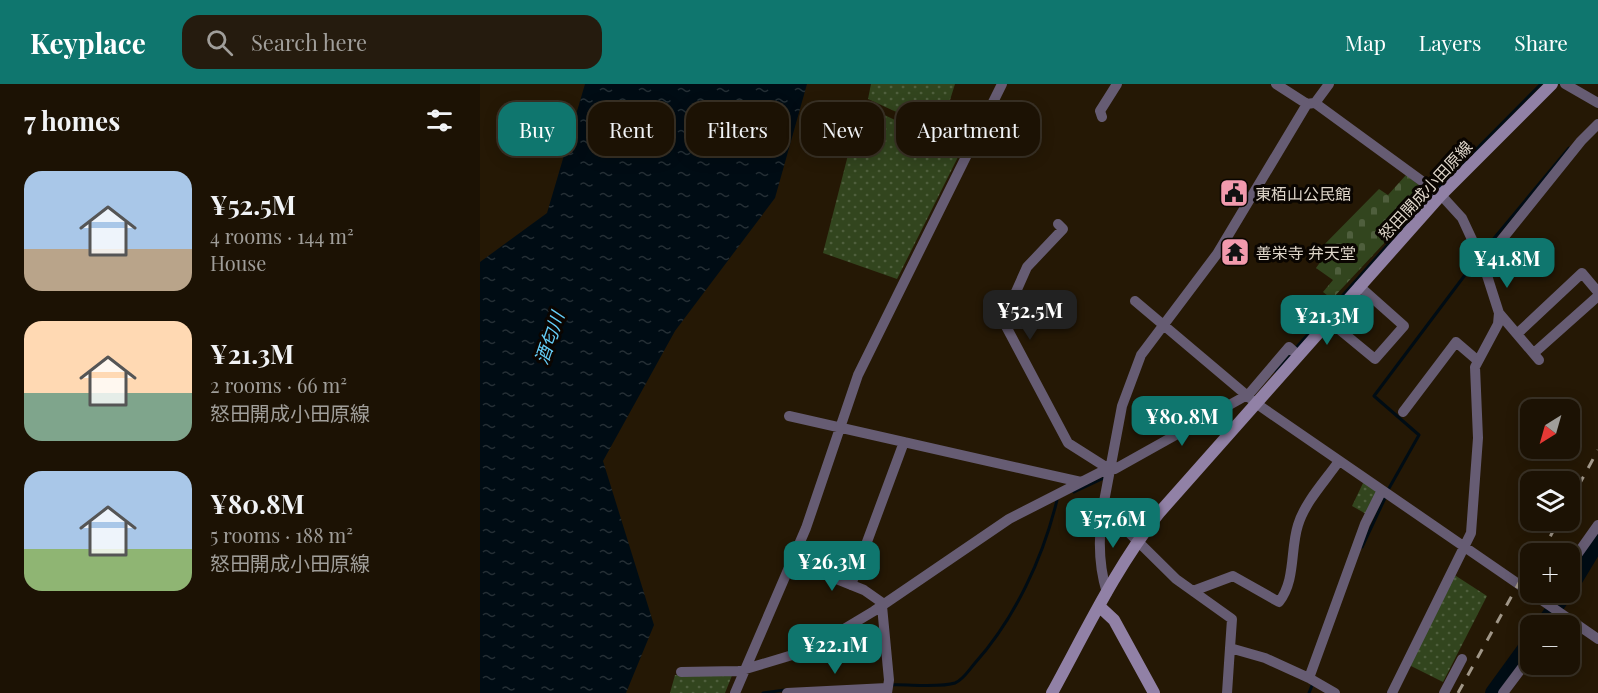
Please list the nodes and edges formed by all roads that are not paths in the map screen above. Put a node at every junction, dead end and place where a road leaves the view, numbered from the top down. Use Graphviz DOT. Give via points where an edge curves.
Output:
graph roads {
  1 [pos="1002,84"];
  2 [pos="1117,84"];
  3 [pos="1276,84"];
  4 [pos="1329,84"];
  5 [pos="1552,84"];
  6 [pos="1565,84"];
  7 [pos="1598,103"];
  8 [pos="1311,104"];
  9 [pos="1102,117"];
  10 [pos="1598,124"];
  11 [pos="1441,195"];
  12 [pos="1058,224"];
  13 [pos="1483,263"];
  14 [pos="1359,286"];
  15 [pos="1598,294"];
  16 [pos="1135,302"];
  17 [pos="1499,313"];
  18 [pos="1329,321"];
  19 [pos="1162,327"];
  20 [pos="1517,334"];
  21 [pos="1477,360"];
  22 [pos="1249,398"];
  23 [pos="1403,412"];
  24 [pos="789,416"];
  25 [pos="841,428"];
  26 [pos="904,442"];
  27 [pos="1339,461"];
  28 [pos="1109,473"];
  29 [pos="1081,482"];
  30 [pos="1381,492"];
  31 [pos="1103,507"];
  32 [pos="1598,525"];
  33 [pos="1137,543"];
  34 [pos="1464,547"];
  35 [pos="1580,550"];
  36 [pos="792,561"];
  37 [pos="851,585"];
  38 [pos="1520,585"];
  39 [pos="1192,591"];
  40 [pos="1107,593"];
  41 [pos="1551,603"];
  42 [pos="883,605"];
  43 [pos="1100,607"];
  44 [pos="1561,614"];
  45 [pos="1598,639"];
  46 [pos="1230,648"];
  47 [pos="1462,659"];
  48 [pos="742,670"];
  49 [pos="1520,670"];
  50 [pos="681,672"];
  51 [pos="1309,678"];
  52 [pos="887,691"];
  53 [pos="729,693"];
  54 [pos="735,693"];
  55 [pos="787,693"];
  56 [pos="1052,693"];
  57 [pos="1154,693"];
  58 [pos="1227,693"];
  59 [pos="1335,693"];
  60 [pos="1392,693"];
  61 [pos="1444,693"];
  62 [pos="1503,693"];
  1 -- 25 [label="street" via="858,375"];
  2 -- 9 [label="street" via="1100,111"];
  3 -- 8 [label="street"];
  4 -- 8 [label="street"];
  5 -- 11 [label="main road, 怒田開成小田原線"];
  6 -- 7 [label="street"];
  8 -- 11 [label="street"];
  8 -- 19 [label="street" via="1217,254"];
  10 -- 13 [label="street"];
  11 -- 13 [label="street" via="1462,218"];
  11 -- 14 [label="main road, 怒田開成小田原線"];
  12 -- 28 [label="street" via="1063,229 1027,267 1006,314 1000,315 1068,443"];
  13 -- 17 [label="street"];
  14 -- 18 [label="main road, 怒田開成小田原線"];
  14 -- 18 [label="street" via="1404,326 1375,359"];
  15 -- 20 [label="street" via="1582,273"];
  15 -- 20 [label="street" via="1536,357"];
  16 -- 19 [label="street"];
  17 -- 20 [label="street"];
  17 -- 21 [label="street" via="1492,336"];
  18 -- 22 [label="main road, 怒田開成小田原線" via="1299,356"];
  19 -- 22 [label="street"];
  19 -- 28 [label="street" via="1141,355 1127,387"];
  21 -- 23 [label="street" via="1456,342"];
  21 -- 34 [label="street" via="1477,482 1471,533"];
  22 -- 27 [label="street"];
  22 -- 28 [label="street"];
  22 -- 33 [label="main road, 怒田開成小田原線"];
  24 -- 25 [label="street"];
  25 -- 26 [label="street"];
  25 -- 36 [label="street"];
  26 -- 29 [label="street"];
  26 -- 37 [label="street"];
  27 -- 30 [label="street"];
  27 -- 39 [label="street" via="1301,516 1289,582 1279,602 1233,576"];
  28 -- 29 [label="street"];
  28 -- 31 [label="street"];
  29 -- 42 [label="street" via="1009,519"];
  30 -- 34 [label="street"];
  30 -- 51 [label="street" via="1365,524"];
  31 -- 33 [label="street"];
  31 -- 40 [label="street" via="1099,548"];
  32 -- 35 [label="street"];
  33 -- 39 [label="street"];
  33 -- 40 [label="main road, 怒田開成小田原線"];
  34 -- 38 [label="street"];
  34 -- 60 [label="street"];
  36 -- 37 [label="street"];
  36 -- 48 [label="street"];
  37 -- 42 [label="street" via="875,596"];
  39 -- 46 [label="street" via="1232,619"];
  40 -- 43 [label="main road, 怒田開成小田原線"];
  41 -- 44 [label="street"];
  42 -- 48 [label="street" via="809,650"];
  42 -- 52 [label="street"];
  43 -- 56 [label="main road, 怒田開成小田原線"];
  43 -- 57 [label="main road" via="1114,620"];
  44 -- 45 [label="street"];
  46 -- 51 [label="street"];
  46 -- 58 [label="street"];
  47 -- 61 [label="street"];
  48 -- 50 [label="street"];
  48 -- 53 [label="street"];
  48 -- 54 [label="street"];
  49 -- 62 [label="street"];
  51 -- 59 [label="street"];
  52 -- 55 [label="street"];
}
